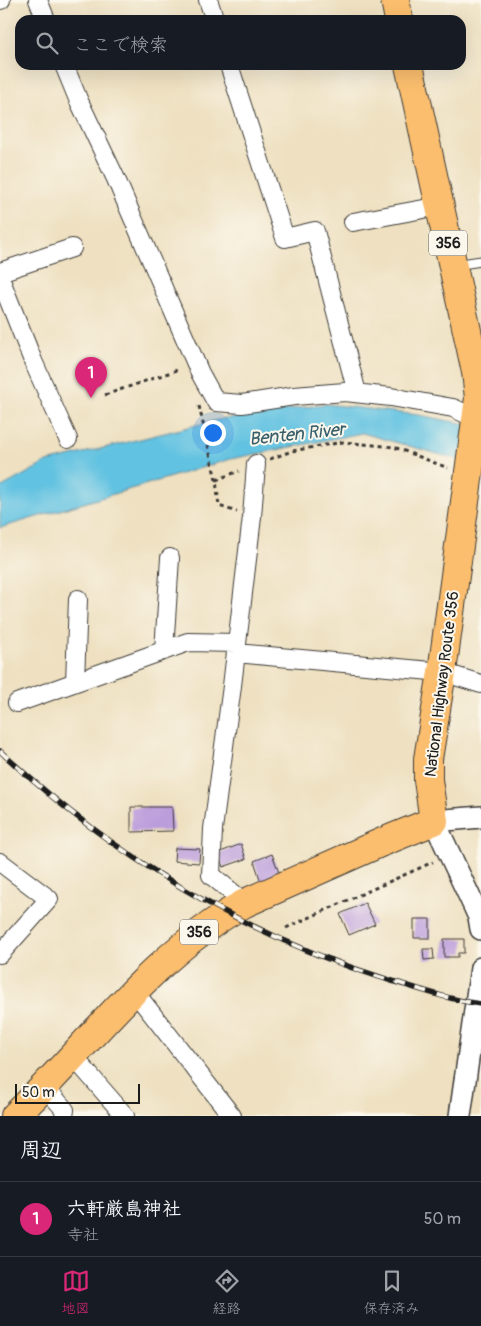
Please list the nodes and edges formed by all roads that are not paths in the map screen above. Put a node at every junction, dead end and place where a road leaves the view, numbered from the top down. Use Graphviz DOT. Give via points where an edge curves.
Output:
graph roads {
  1 [pos="38,0"];
  2 [pos="208,0"];
  3 [pos="395,0"];
  4 [pos="44,15"];
  5 [pos="213,15"];
  6 [pos="398,15"];
  7 [pos="66,70"];
  8 [pos="231,70"];
  9 [pos="410,70"];
  10 [pos="440,206"];
  11 [pos="353,222"];
  12 [pos="72,248"];
  13 [pos="481,261"];
  14 [pos="453,265"];
  15 [pos="0,272"];
  16 [pos="0,278"];
  17 [pos="356,393"];
  18 [pos="478,417"];
  19 [pos="68,439"];
  20 [pos="256,464"];
  21 [pos="170,558"];
  22 [pos="78,600"];
  23 [pos="236,648"];
  24 [pos="164,650"];
  25 [pos="442,672"];
  26 [pos="75,682"];
  27 [pos="481,684"];
  28 [pos="17,703"];
  29 [pos="481,817"];
  30 [pos="434,821"];
  31 [pos="0,862"];
  32 [pos="245,903"];
  33 [pos="481,929"];
  34 [pos="0,954"];
  35 [pos="481,968"];
  36 [pos="134,991"];
  37 [pos="73,1056"];
  38 [pos="44,1086"];
  39 [pos="15,1116"];
  40 [pos="64,1116"];
  41 [pos="125,1116"];
  42 [pos="232,1116"];
  43 [pos="460,1116"];
  1 -- 4 [label="street"];
  2 -- 5 [label="street"];
  3 -- 6 [label="highway"];
  7 -- 17 [label="street" via="196,364 216,402 242,404 294,396"];
  8 -- 17 [label="street" via="285,238 315,231"];
  9 -- 10 [label="highway, National Highway Route 356 / 356"];
  10 -- 11 [label="street"];
  10 -- 14 [label="highway, National Highway Route 356 / 356"];
  12 -- 15 [label="street"];
  13 -- 14 [label="lane"];
  14 -- 18 [label="highway, National Highway Route 356 / 356" via="478,385"];
  16 -- 19 [label="street"];
  17 -- 18 [label="street" via="453,408"];
  18 -- 25 [label="highway, National Highway Route 356 / 356"];
  20 -- 23 [label="street"];
  21 -- 24 [label="street"];
  22 -- 26 [label="street"];
  23 -- 24 [label="street" via="188,642"];
  23 -- 25 [label="street"];
  23 -- 32 [label="street" via="213,829 211,875"];
  24 -- 26 [label="street"];
  25 -- 27 [label="street"];
  25 -- 30 [label="highway, National Highway Route 356 / 356" via="428,759"];
  26 -- 28 [label="street"];
  29 -- 30 [label="street"];
  30 -- 32 [label="highway, 356"];
  30 -- 33 [label="street" via="479,917"];
  31 -- 34 [label="street" via="50,899"];
  32 -- 36 [label="highway, 356" via="197,934"];
  35 -- 43 [label="street"];
  36 -- 37 [label="highway, 356"];
  36 -- 42 [label="street"];
  37 -- 38 [label="highway, 356"];
  37 -- 41 [label="street"];
  38 -- 39 [label="highway, 356"];
  38 -- 40 [label="street" via="65,1110"];
}
